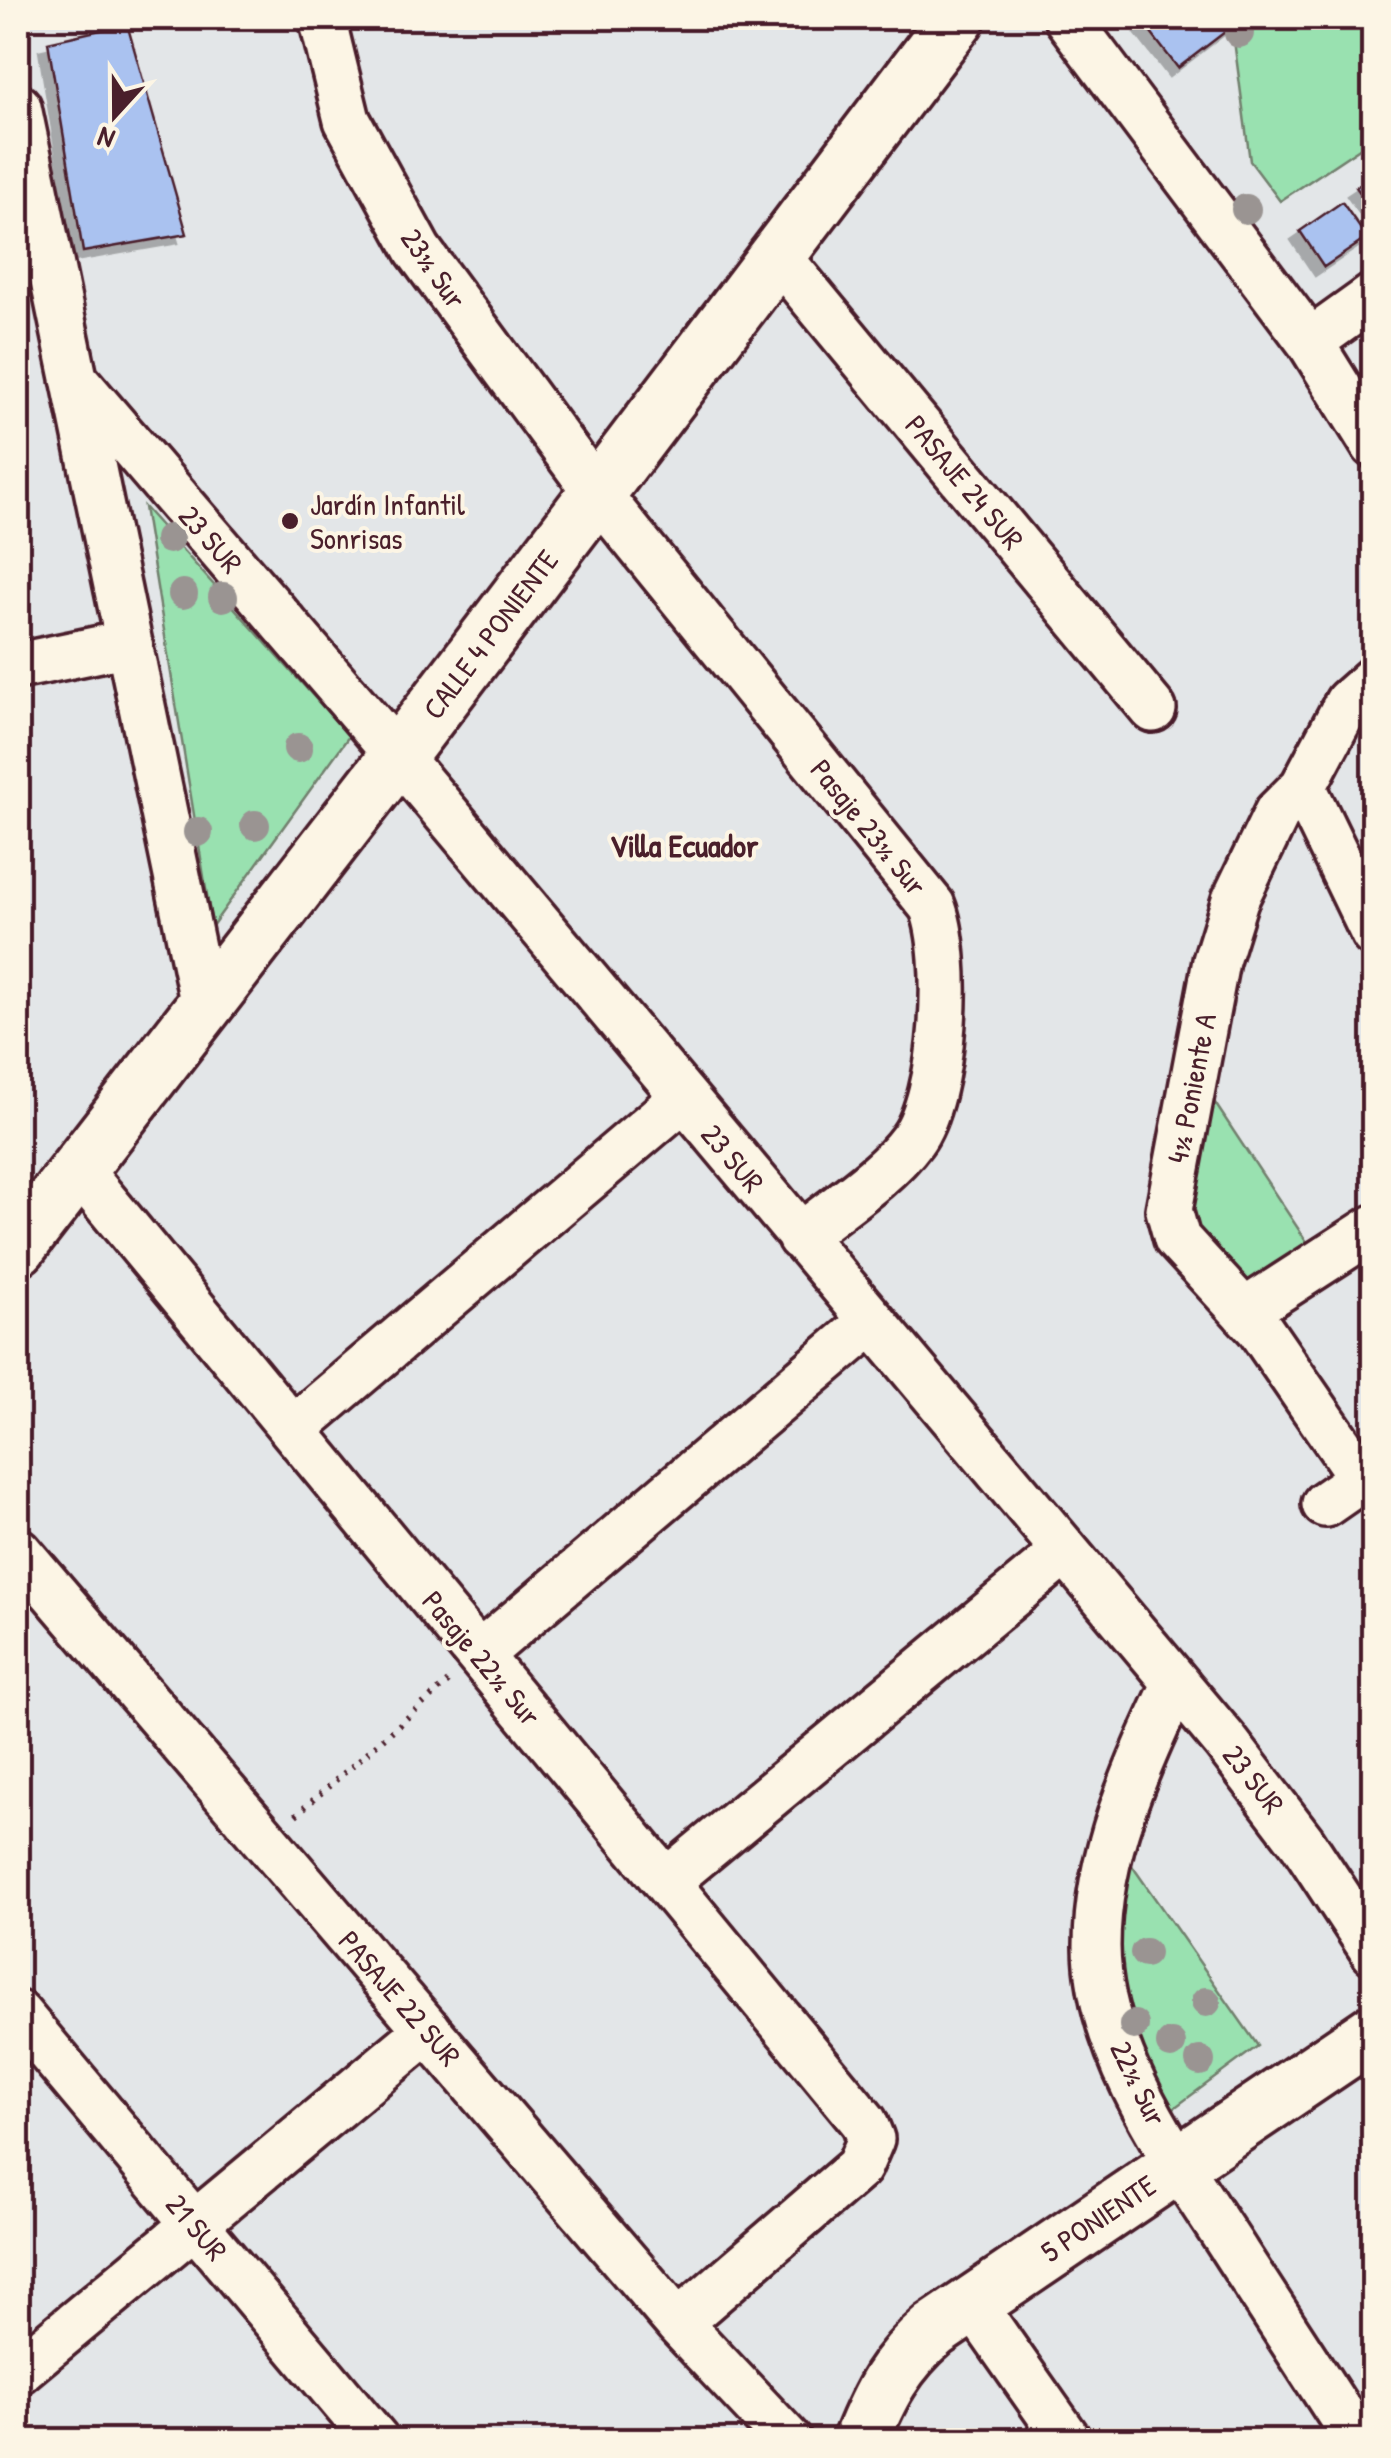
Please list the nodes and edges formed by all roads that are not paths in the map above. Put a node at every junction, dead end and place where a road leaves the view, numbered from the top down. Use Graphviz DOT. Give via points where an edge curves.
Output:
graph roads {
  1 [pos="322,18"];
  2 [pos="957,18"];
  3 [pos="1067,18"];
  4 [pos="18,106"];
  5 [pos="777,255"];
  6 [pos="1374,296"];
  7 [pos="1310,342"];
  8 [pos="74,379"];
  9 [pos="1374,445"];
  10 [pos="597,493"];
  11 [pos="129,643"];
  12 [pos="18,666"];
  13 [pos="1374,679"];
  14 [pos="1153,709"];
  15 [pos="398,756"];
  16 [pos="1304,787"];
  17 [pos="1374,934"];
  18 [pos="204,1006"];
  19 [pos="683,1098"];
  20 [pos="78,1170"];
  21 [pos="1374,1228"];
  22 [pos="800,1237"];
  23 [pos="19,1242"];
  24 [pos="1244,1312"];
  25 [pos="871,1322"];
  26 [pos="293,1429"];
  27 [pos="1353,1484"];
  28 [pos="18,1551"];
  29 [pos="1064,1552"];
  30 [pos="479,1654"];
  31 [pos="1175,1685"];
  32 [pos="667,1882"];
  33 [pos="1374,1952"];
  34 [pos="18,2014"];
  35 [pos="428,2030"];
  36 [pos="1374,2032"];
  37 [pos="1179,2164"];
  38 [pos="194,2224"];
  39 [pos="972,2303"];
  40 [pos="678,2323"];
  41 [pos="18,2371"];
  42 [pos="376,2440"];
  43 [pos="788,2440"];
  44 [pos="862,2440"];
  45 [pos="1068,2440"];
  46 [pos="1357,2440"];
  1 -- 10 [label="street, 23½ Sur" via="347,120 383,192 418,250"];
  2 -- 5 [label="street, CALLE 4 PONIENTE"];
  3 -- 7 [label="street"];
  4 -- 8 [label="street, 23 SUR"];
  5 -- 10 [label="street, CALLE 4 PONIENTE"];
  5 -- 14 [label="street, PASAJE 24 SUR"];
  6 -- 7 [label="street"];
  7 -- 9 [label="street"];
  8 -- 11 [label="street, 23 SUR"];
  8 -- 15 [label="street, 23 SUR"];
  10 -- 15 [label="street, CALLE 4 PONIENTE"];
  10 -- 22 [label="street, Pasaje 23½ Sur" via="920,885 940,928 946,970 930,1102 921,1126 897,1156"];
  11 -- 12 [label="street"];
  11 -- 18 [label="street, 23 SUR"];
  13 -- 16 [label="street, 4½ Poniente A" via="1338,717"];
  15 -- 18 [label="street, CALLE 4 PONIENTE"];
  15 -- 19 [label="street, 23 SUR"];
  16 -- 17 [label="street"];
  16 -- 24 [label="street, 4½ Poniente A" via="1278,813 1223,931 1170,1196 1176,1239"];
  18 -- 20 [label="street, CALLE 4 PONIENTE"];
  19 -- 22 [label="street, 23 SUR"];
  19 -- 26 [label="street"];
  20 -- 23 [label="street, CALLE 4 PONIENTE"];
  20 -- 26 [label="street, Pasaje 22½ Sur"];
  21 -- 24 [label="street"];
  22 -- 25 [label="street, 23 SUR"];
  24 -- 27 [label="street, 4½ Poniente A" via="1276,1352"];
  25 -- 29 [label="street, 23 SUR"];
  25 -- 30 [label="street"];
  26 -- 30 [label="street, Pasaje 22½ Sur"];
  28 -- 35 [label="street, PASAJE 22 SUR"];
  29 -- 31 [label="street, 23 SUR"];
  29 -- 32 [label="street"];
  30 -- 32 [label="street, Pasaje 22½ Sur"];
  31 -- 33 [label="street, 23 SUR" via="1266,1792"];
  31 -- 37 [label="street, 22½ Sur" via="1114,1832 1098,1946 1116,2042"];
  32 -- 40 [label="street, Pasaje 22½ Sur" via="848,2100 870,2140 848,2179"];
  34 -- 38 [label="street, 21 SUR"];
  35 -- 38 [label="street"];
  35 -- 40 [label="street, PASAJE 22 SUR"];
  36 -- 37 [label="street, 5 PONIENTE"];
  37 -- 39 [label="street, 5 PONIENTE"];
  37 -- 46 [label="street, 22½ Sur"];
  38 -- 41 [label="street"];
  38 -- 42 [label="street, 21 SUR"];
  39 -- 44 [label="street, 5 PONIENTE" via="898,2364"];
  39 -- 45 [label="street"];
  40 -- 43 [label="street, PASAJE 22 SUR"];
}
